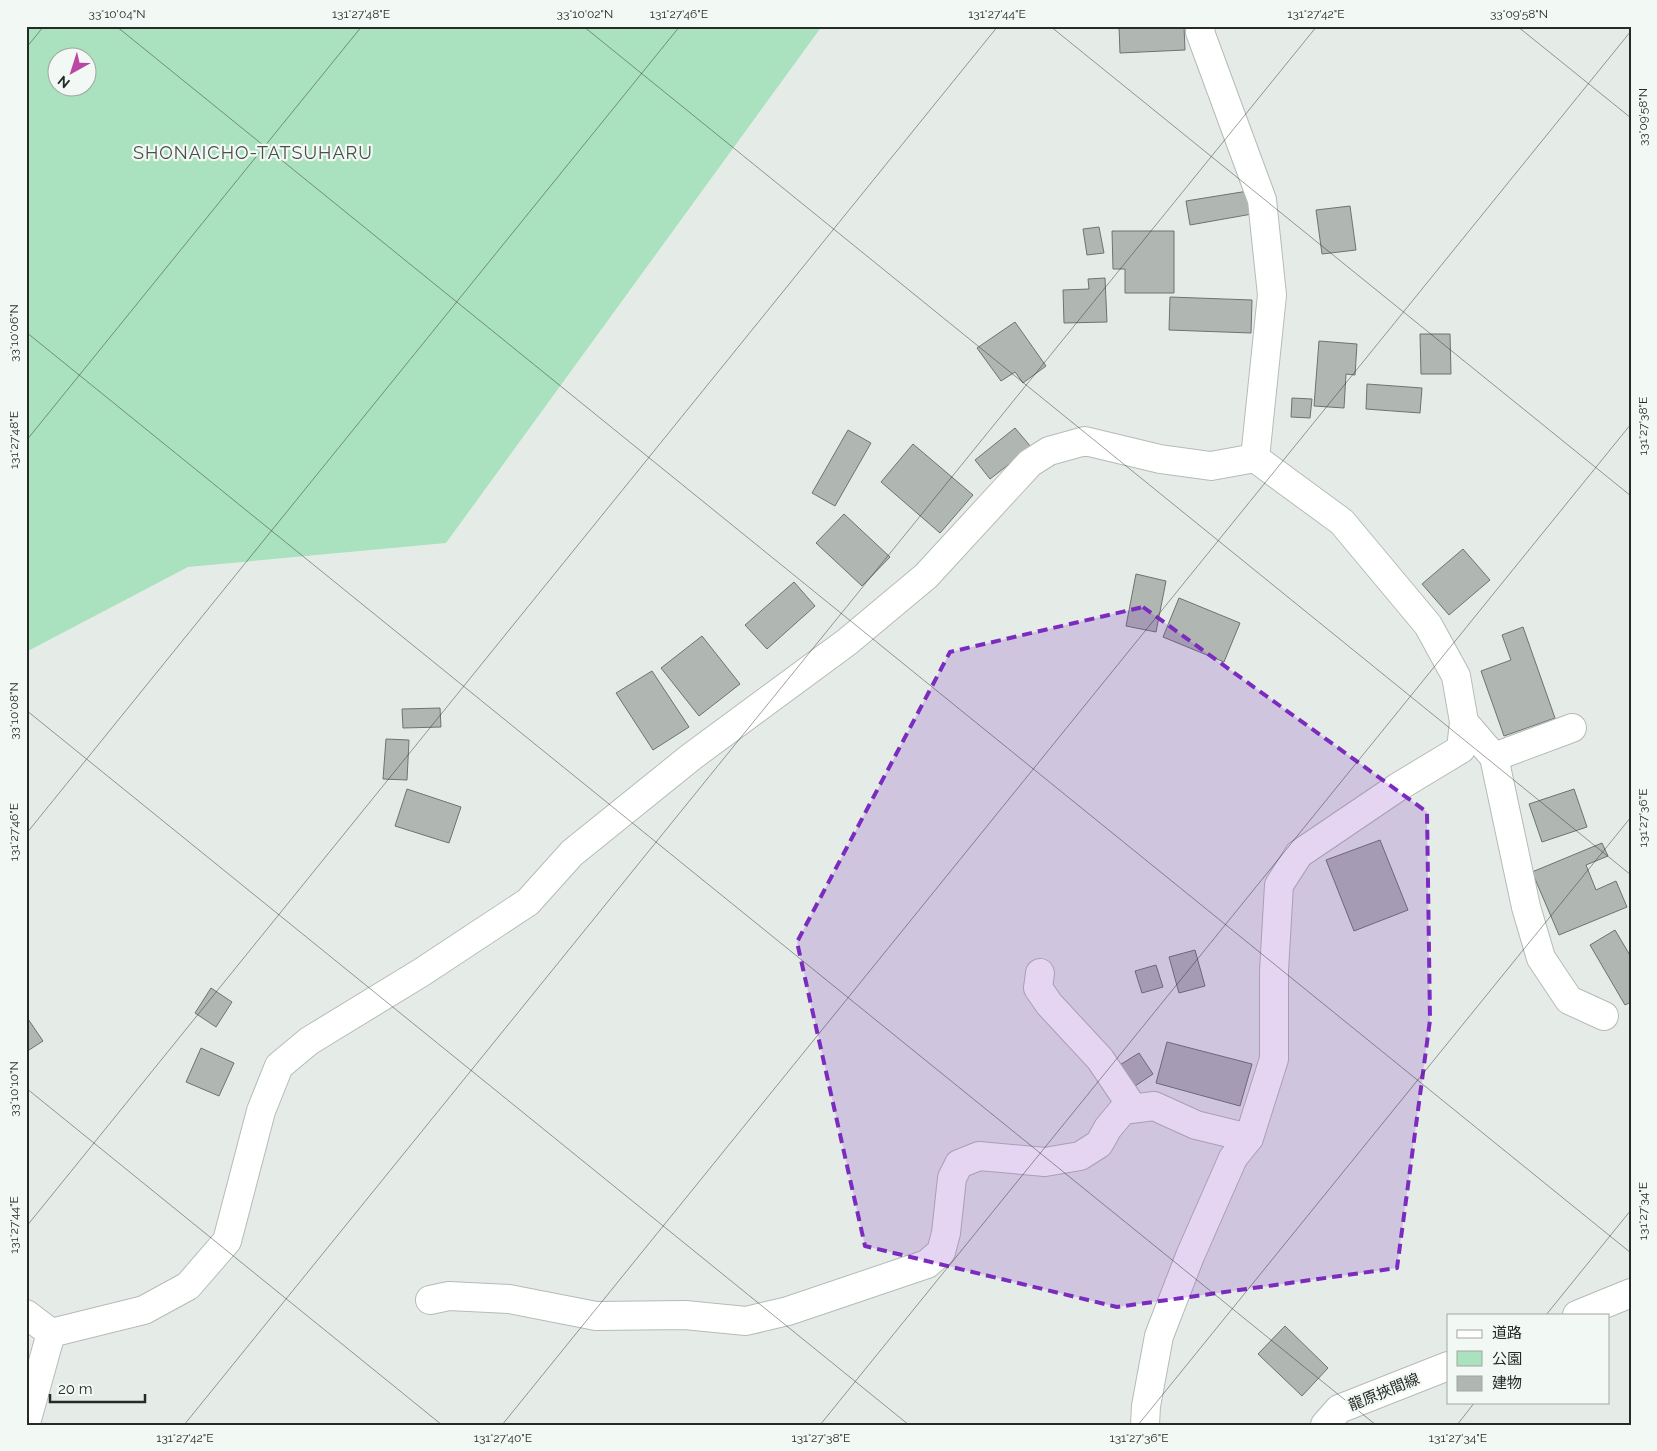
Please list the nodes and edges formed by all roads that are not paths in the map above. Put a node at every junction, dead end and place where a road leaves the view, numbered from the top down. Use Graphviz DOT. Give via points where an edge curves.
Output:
graph roads {
  1 [pos="1201,26"];
  2 [pos="1255,458"];
  3 [pos="1464,722"];
  4 [pos="1572,728"];
  5 [pos="1494,757"];
  6 [pos="1040,973"];
  7 [pos="1604,1016"];
  8 [pos="1134,1108"];
  9 [pos="1249,1138"];
  10 [pos="1631,1293"];
  11 [pos="430,1300"];
  12 [pos="26,1314"];
  13 [pos="1579,1314"];
  14 [pos="51,1333"];
  15 [pos="1447,1366"];
  16 [pos="26,1423"];
  17 [pos="1145,1425"];
  18 [pos="1325,1425"];
  1 -- 2 [label="street" via="1200,32 1262,200 1272,295"];
  2 -- 3 [label="street" via="1342,522 1428,625 1456,676"];
  2 -- 14 [label="street" via="1211,466 1085,441 1049,451 1030,463 926,576 846,642 691,757 572,853 528,902 309,1041 279,1066 261,1111 227,1241 188,1286 144,1310"];
  3 -- 5 [label="street"];
  3 -- 9 [label="street" via="1461,749 1299,854 1278,885 1274,1059"];
  4 -- 5 [label="street"];
  5 -- 7 [label="street" via="1526,907 1541,958 1570,1000"];
  6 -- 8 [label="street" via="1038,988 1049,1004 1100,1059"];
  8 -- 9 [label="street" via="1154,1106 1196,1125"];
  8 -- 11 [label="street" via="1123,1110 1099,1144 1080,1156 1044,1162 979,1156 959,1164 952,1178 941,1252 926,1264 788,1312 746,1321 685,1315 596,1316 509,1299 449,1296"];
  9 -- 17 [label="street" via="1233,1158 1159,1336"];
  10 -- 13 [label="street"];
  12 -- 14 [label="street"];
  14 -- 16 [label="street"];
  15 -- 18 [label="street, 龍原挾間線" via="1339,1409"];
}
